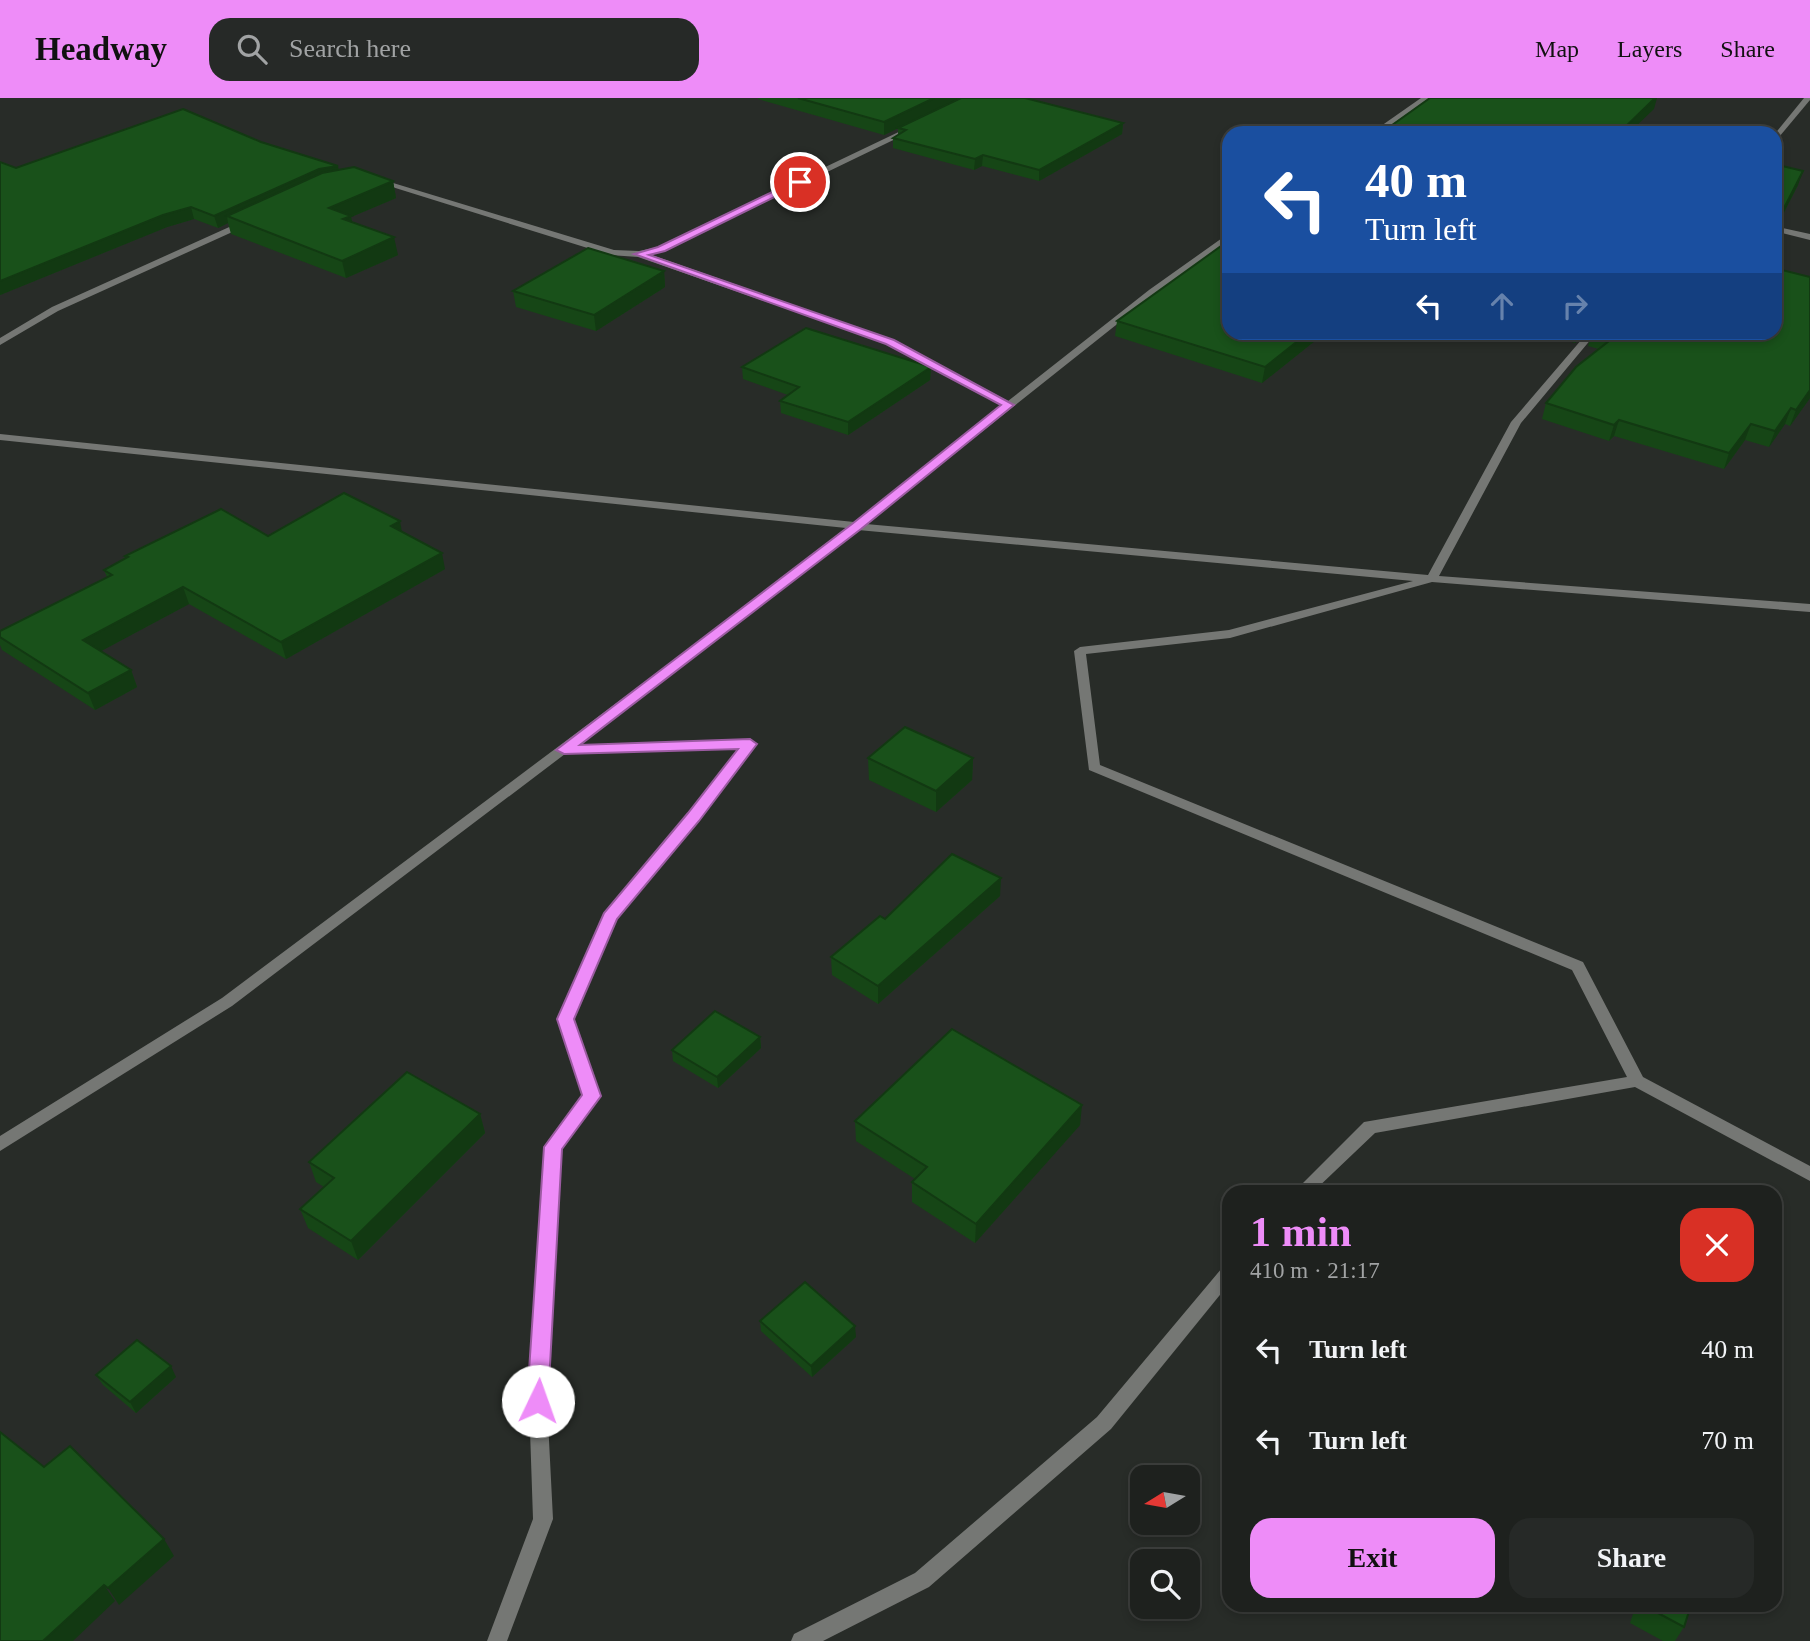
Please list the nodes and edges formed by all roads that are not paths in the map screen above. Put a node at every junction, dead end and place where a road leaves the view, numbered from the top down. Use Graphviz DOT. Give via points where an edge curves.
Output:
graph roads {
  1 [pos="1426,98"];
  2 [pos="1808,98"];
  3 [pos="1384,126"];
  4 [pos="916,127"];
  5 [pos="1782,131"];
  6 [pos="362,178"];
  7 [pos="262,215"];
  8 [pos="1782,230"];
  9 [pos="1810,237"];
  10 [pos="1222,242"];
  11 [pos="639,254"];
  12 [pos="1586,340"];
  13 [pos="0,342"];
  14 [pos="1009,405"];
  15 [pos="0,437"];
  16 [pos="856,526"];
  17 [pos="1432,579"];
  18 [pos="1810,608"];
  19 [pos="564,750"];
  20 [pos="1637,1081"];
  21 [pos="0,1144"];
  22 [pos="1810,1174"];
  23 [pos="1309,1185"];
  24 [pos="1222,1280"];
  25 [pos="497,1641"];
  26 [pos="801,1641"];
  1 -- 3 [label="street"];
  2 -- 5 [label="street"];
  4 -- 11 [label="street" via="662,249"];
  6 -- 11 [label="street" via="613,253"];
  7 -- 13 [label="street" via="55,309"];
  8 -- 9 [label="street"];
  10 -- 14 [label="street"];
  11 -- 14 [label="street" via="890,342"];
  12 -- 17 [label="street" via="1516,422"];
  14 -- 16 [label="street"];
  15 -- 16 [label="street"];
  16 -- 17 [label="street"];
  16 -- 19 [label="street"];
  17 -- 18 [label="street"];
  17 -- 20 [label="street" via="1230,634 1080,651 1094,767 1578,966"];
  19 -- 21 [label="street" via="227,1002"];
  19 -- 25 [label="street" via="750,744 610,917 565,1019 592,1096 553,1147 538,1401 543,1519"];
  20 -- 22 [label="street"];
  20 -- 23 [label="street" via="1370,1127"];
  24 -- 26 [label="street" via="1104,1423 922,1580"];
}
